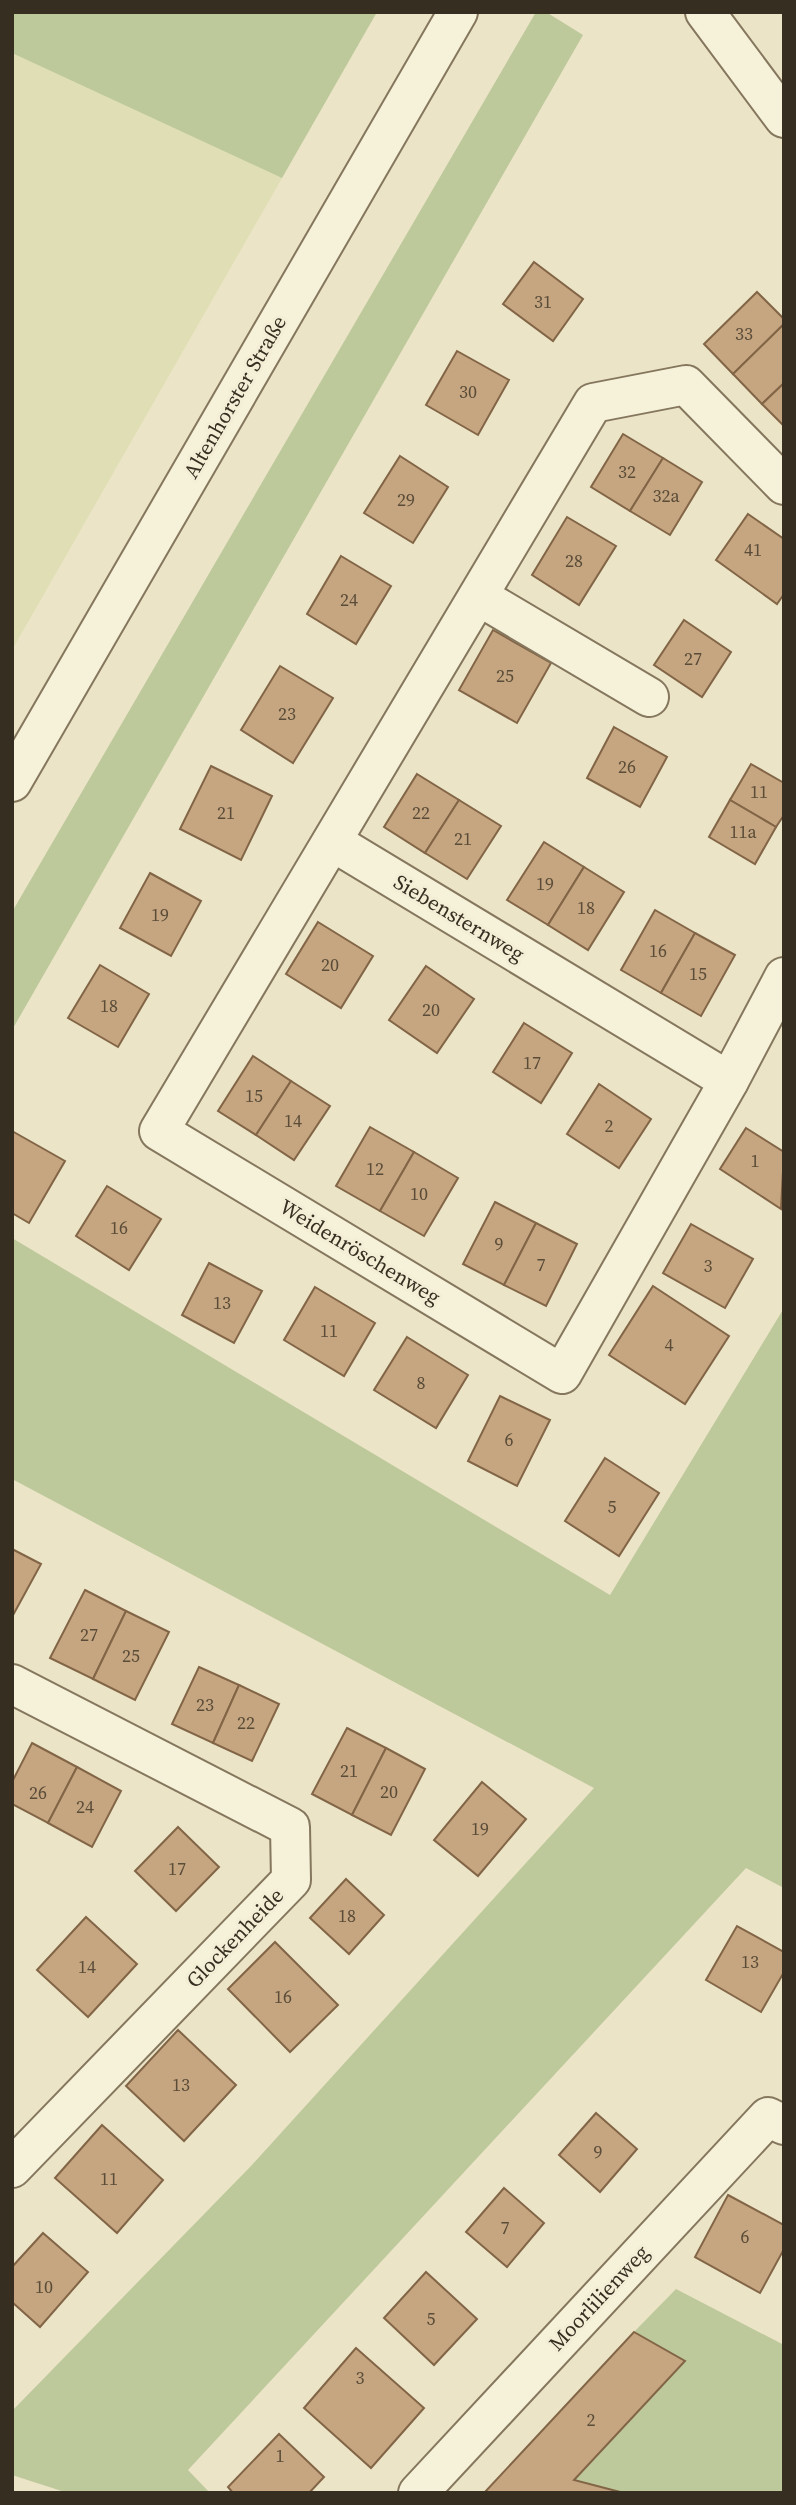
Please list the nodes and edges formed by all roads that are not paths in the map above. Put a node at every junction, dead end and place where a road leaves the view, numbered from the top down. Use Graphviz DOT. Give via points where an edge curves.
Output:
graph roads {
  1 [pos="458,12"];
  2 [pos="705,12"];
  3 [pos="784,118"];
  4 [pos="784,485"];
  5 [pos="480,597"];
  6 [pos="649,697"];
  7 [pos="12,782"];
  8 [pos="333,842"];
  9 [pos="784,977"];
  10 [pos="729,1081"];
  11 [pos="12,1684"];
  12 [pos="776,2121"];
  13 [pos="12,2168"];
  14 [pos="418,2493"];
  1 -- 7 [label="street, Altenhorster Straße"];
  2 -- 3 [label="street"];
  4 -- 5 [label="street" via="686,385 593,403"];
  5 -- 6 [label="street"];
  5 -- 8 [label="street"];
  8 -- 10 [label="street, Siebensternweg"];
  8 -- 10 [label="street, Weidenröschenweg" via="159,1131 169,1138 562,1374"];
  9 -- 10 [label="street"];
  11 -- 13 [label="street, Glockenheide" via="290,1826 290,1880"];
  12 -- 14 [label="street, Moorlilienweg"];
}
